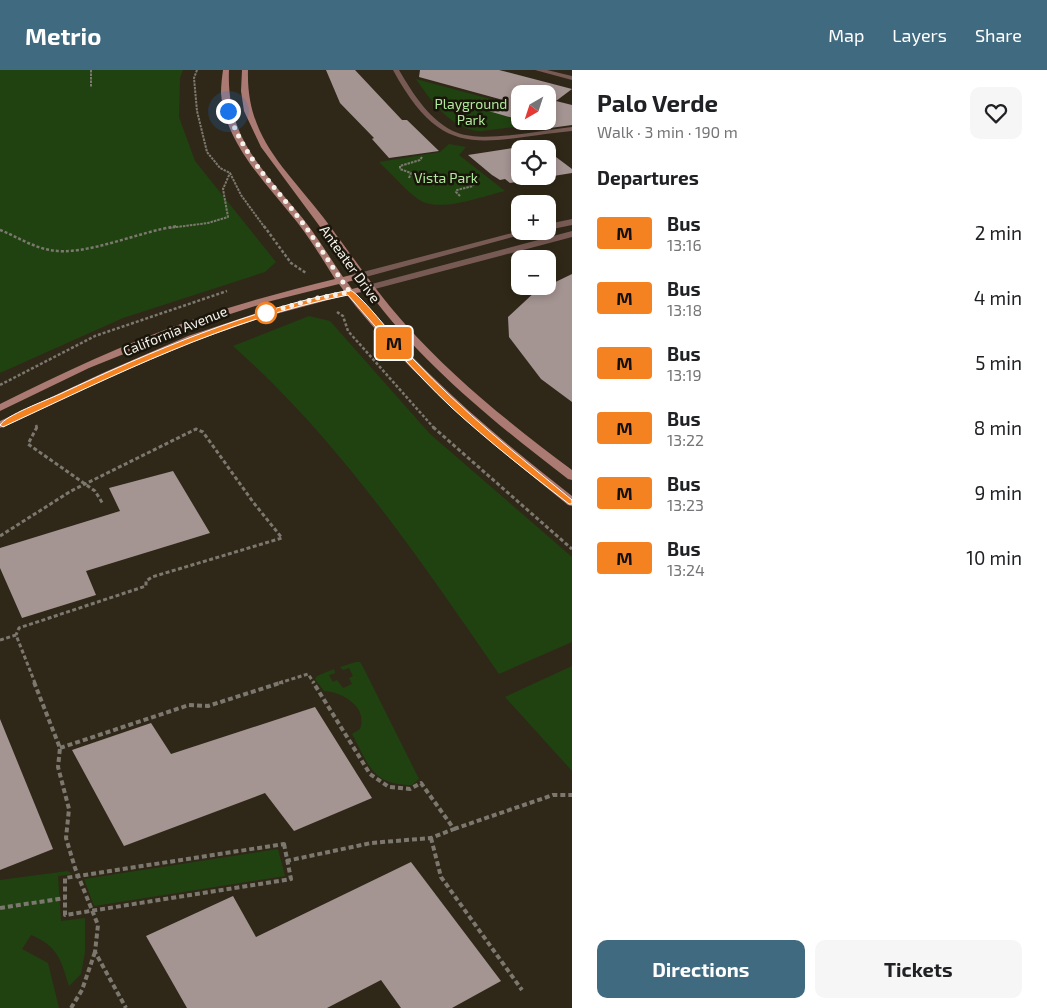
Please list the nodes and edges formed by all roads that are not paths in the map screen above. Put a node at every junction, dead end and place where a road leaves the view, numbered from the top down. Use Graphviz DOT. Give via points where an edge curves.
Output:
graph roads {
  1 [pos="226,70"];
  2 [pos="244,70"];
  3 [pos="396,70"];
  4 [pos="538,70"];
  5 [pos="572,78"];
  6 [pos="572,129"];
  7 [pos="572,222"];
  8 [pos="556,225"];
  9 [pos="572,234"];
  10 [pos="511,236"];
  11 [pos="362,275"];
  12 [pos="341,280"];
  13 [pos="371,287"];
  14 [pos="350,292"];
  15 [pos="0,408"];
  16 [pos="0,425"];
  17 [pos="572,476"];
  18 [pos="572,502"];
  1 -- 12 [label="main road, Anteater Drive" via="224,93 241,144 302,222"];
  2 -- 11 [label="main road, Anteater Drive" via="246,102 267,153"];
  3 -- 6 [label="street" via="413,97 448,132 473,138"];
  4 -- 5 [label="street"];
  7 -- 8 [label="street"];
  9 -- 13 [label="street, California Avenue"];
  10 -- 11 [label="street, California Avenue"];
  11 -- 12 [label="main road, California Avenue"];
  11 -- 13 [label="main road, Anteater Drive"];
  12 -- 14 [label="main road, Anteater Drive"];
  12 -- 15 [label="main road, California Avenue" via="192,323 86,366"];
  13 -- 14 [label="main road, California Avenue"];
  13 -- 17 [label="main road, Anteater Drive" via="413,339 473,398"];
  14 -- 16 [label="main road, California Avenue" via="318,298 219,328 120,369"];
  14 -- 18 [label="main road, Anteater Drive" via="411,362 455,405"];
}
